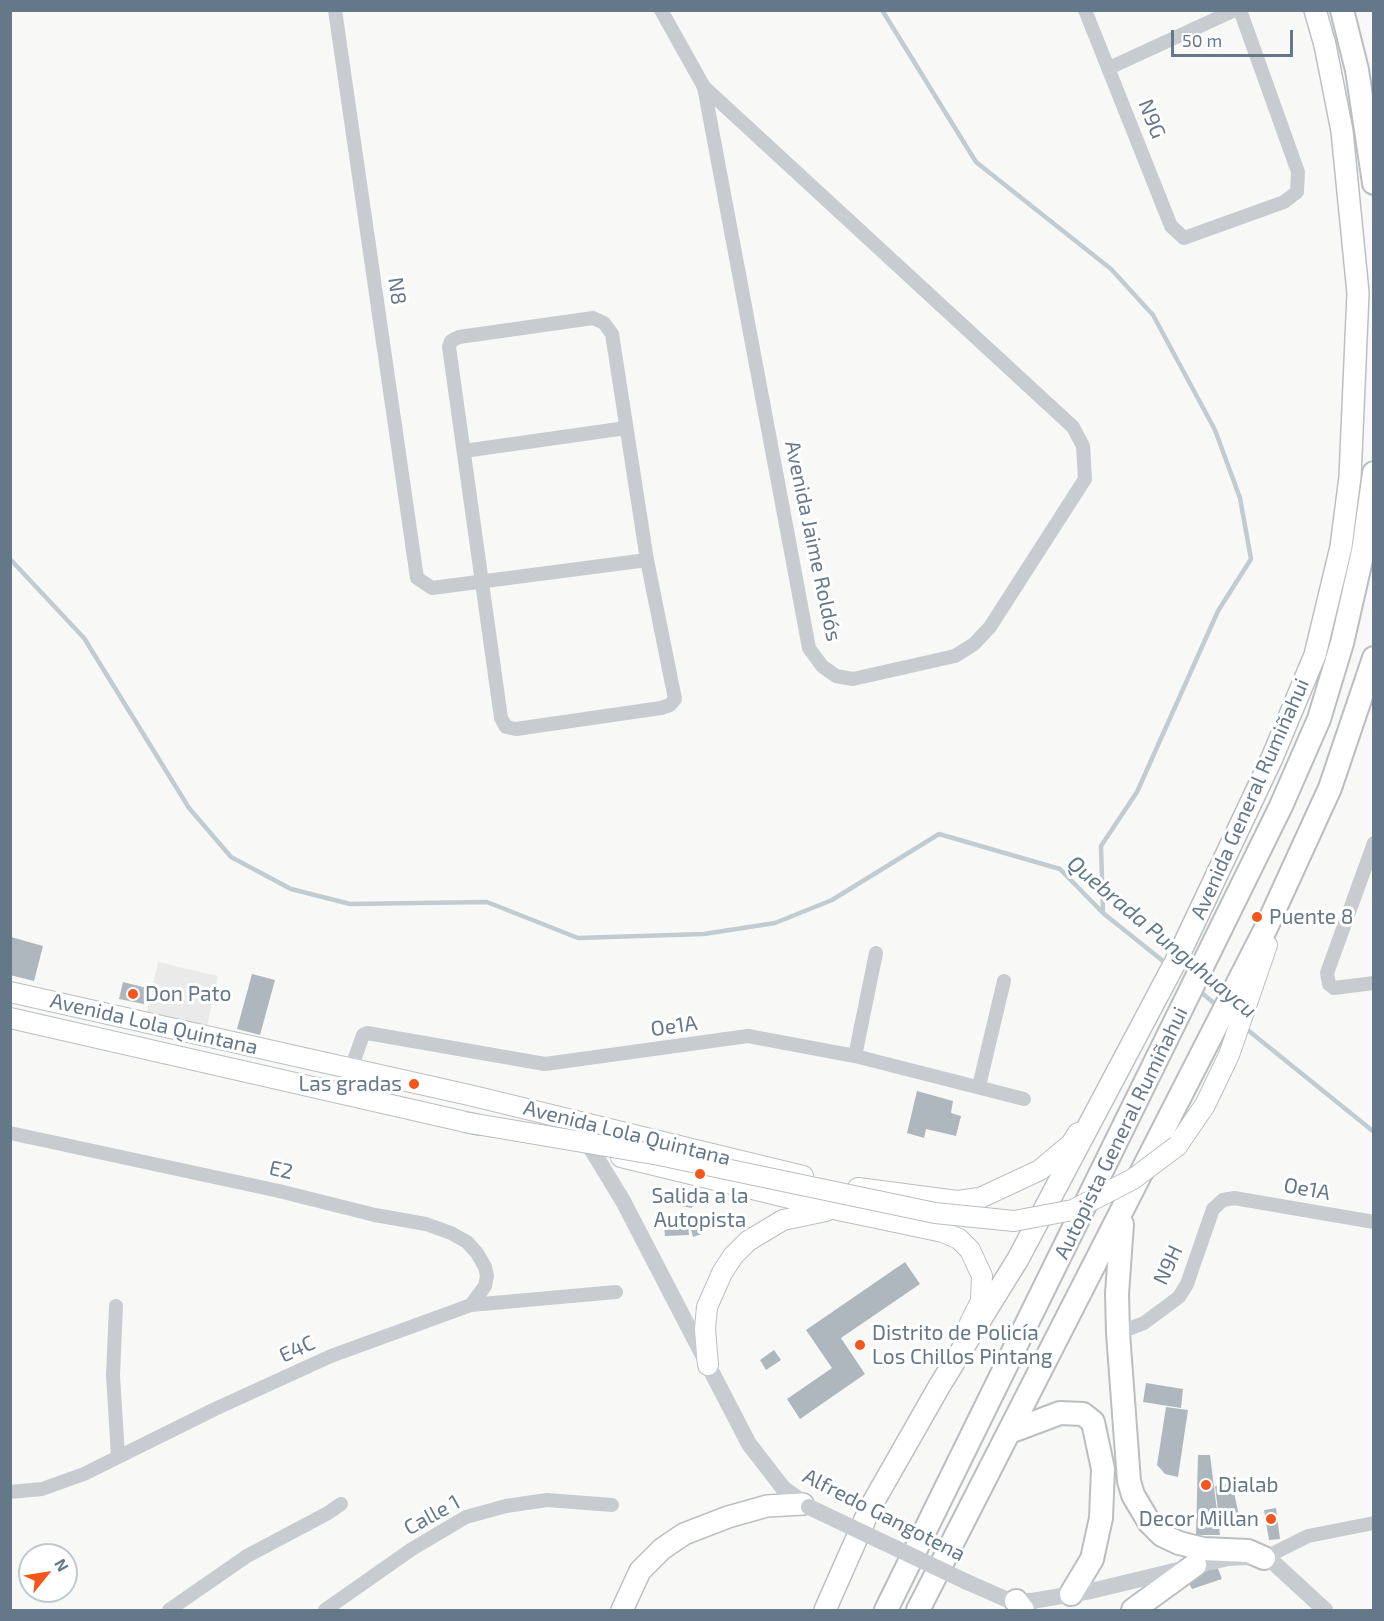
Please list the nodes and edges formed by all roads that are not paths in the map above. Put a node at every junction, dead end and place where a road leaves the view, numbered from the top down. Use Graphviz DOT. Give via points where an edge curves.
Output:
graph roads {
  1 [pos="335,10"];
  2 [pos="661,10"];
  3 [pos="1085,10"];
  4 [pos="1235,10"];
  5 [pos="1240,10"];
  6 [pos="1315,10"];
  7 [pos="1342,10"];
  8 [pos="1109,68"];
  9 [pos="704,87"];
  10 [pos="1374,183"];
  11 [pos="626,428"];
  12 [pos="464,451"];
  13 [pos="1374,473"];
  14 [pos="647,560"];
  15 [pos="482,583"];
  16 [pos="1374,658"];
  17 [pos="1365,706"];
  18 [pos="1373,845"];
  19 [pos="1301,851"];
  20 [pos="876,953"];
  21 [pos="1004,981"];
  22 [pos="1374,983"];
  23 [pos="10,992"];
  24 [pos="1155,1001"];
  25 [pos="10,1018"];
  26 [pos="855,1056"];
  27 [pos="351,1069"];
  28 [pos="979,1086"];
  29 [pos="1024,1099"];
  30 [pos="572,1120"];
  31 [pos="464,1122"];
  32 [pos="10,1133"];
  33 [pos="594,1151"];
  34 [pos="1234,1198"];
  35 [pos="843,1211"];
  36 [pos="1123,1213"];
  37 [pos="1374,1222"];
  38 [pos="615,1292"];
  39 [pos="471,1305"];
  40 [pos="116,1306"];
  41 [pos="1118,1333"];
  42 [pos="708,1365"];
  43 [pos="940,1385"];
  44 [pos="1012,1431"];
  45 [pos="118,1456"];
  46 [pos="10,1492"];
  47 [pos="341,1504"];
  48 [pos="612,1504"];
  49 [pos="806,1505"];
  50 [pos="1371,1527"];
  51 [pos="1264,1558"];
  52 [pos="1195,1565"];
  53 [pos="930,1586"];
  54 [pos="1071,1594"];
  55 [pos="1019,1606"];
  56 [pos="169,1611"];
  57 [pos="326,1611"];
  58 [pos="622,1611"];
  59 [pos="825,1611"];
  60 [pos="886,1611"];
  61 [pos="918,1611"];
  62 [pos="925,1611"];
  63 [pos="1133,1611"];
  64 [pos="1325,1611"];
  1 -- 15 [label="street, N8" via="417,578 432,588"];
  2 -- 9 [label="street, Avenida Jaime Roldós"];
  3 -- 8 [label="street, N9G"];
  4 -- 8 [label="street"];
  5 -- 8 [label="street, N9G" via="1298,172 1297,192 1284,202 1184,238 1171,226"];
  6 -- 24 [label="main road, Avenida General Rumiñahui" via="1342,131 1358,292 1350,477 1341,547 1315,655 1272,758"];
  7 -- 10 [label="highway" via="1357,70"];
  9 -- 9 [label="street, Avenida Jaime Roldós" via="1073,427 1083,446 1085,479 990,627 955,656 853,679 836,676 822,666 809,648"];
  11 -- 12 [label="street"];
  11 -- 12 [label="street" via="612,334 604,323 593,318 459,337 449,347"];
  11 -- 14 [label="street"];
  12 -- 15 [label="street"];
  13 -- 60 [label="highway, Autopista General Rumiñahui" via="1363,550 1342,643 1319,719 1281,806"];
  14 -- 15 [label="street"];
  14 -- 15 [label="street" via="675,699 661,708 516,729 506,727 501,717"];
  16 -- 17 [label="highway, Autopista General Rumiñahui"];
  17 -- 19 [label="highway, Autopista General Rumiñahui"];
  18 -- 22 [label="street" via="1330,960 1328,981 1337,989"];
  19 -- 31 [label="main road, Avenida Lola Quintana, bridge" via="1229,1055 1205,1105 1176,1146 1133,1179 1073,1210 1014,1221 935,1213 659,1155"];
  19 -- 36 [label="highway, Autopista General Rumiñahui"];
  20 -- 26 [label="street"];
  21 -- 28 [label="street"];
  23 -- 27 [label="main road, Avenida Lola Quintana"];
  24 -- 30 [label="main road, Avenida Lola Quintana" via="1071,1144 1040,1170 980,1198 957,1201 845,1186"];
  24 -- 43 [label="main road, Avenida General Rumiñahui" via="1018,1259"];
  25 -- 31 [label="main road, Avenida Lola Quintana"];
  26 -- 27 [label="street, Oe1A" via="748,1036 545,1065 367,1033"];
  26 -- 28 [label="street, Oe1A"];
  27 -- 30 [label="main road, Avenida Lola Quintana"];
  28 -- 29 [label="street, Oe1A"];
  30 -- 33 [label="street, Alfredo Gangotena"];
  31 -- 33 [label="main road, Avenida Lola Quintana"];
  32 -- 39 [label="street, E2" via="426,1224 451,1233 477,1252 485,1267 485,1286"];
  33 -- 35 [label="main road, Avenida Lola Quintana"];
  33 -- 42 [label="street, Alfredo Gangotena"];
  34 -- 37 [label="street, Oe1A"];
  34 -- 41 [label="street, N9H" via="1223,1200 1213,1209 1179,1298 1144,1323"];
  35 -- 42 [label="main road" via="802,1213 783,1220 756,1235 733,1256 707,1307"];
  35 -- 43 [label="main road, Avenida Lola Quintana" via="943,1232 959,1239 977,1263 982,1276 981,1301"];
  36 -- 41 [label="highway"];
  36 -- 44 [label="highway, Autopista General Rumiñahui"];
  38 -- 39 [label="street, E4C"];
  39 -- 45 [label="street, E4C" via="331,1356"];
  40 -- 45 [label="street" via="113,1375"];
  41 -- 51 [label="highway" via="1129,1481 1149,1522 1179,1544 1248,1551"];
  42 -- 49 [label="street, Alfredo Gangotena" via="766,1470"];
  43 -- 59 [label="main road, Avenida General Rumiñahui" via="871,1506"];
  44 -- 53 [label="highway, Autopista General Rumiñahui"];
  44 -- 54 [label="highway" via="1060,1413 1083,1414 1093,1422 1103,1469 1101,1518 1092,1558"];
  45 -- 46 [label="street, E4C" via="42,1490"];
  47 -- 56 [label="street" via="247,1556"];
  48 -- 57 [label="street, Calle 1" via="547,1500 466,1517 412,1549"];
  49 -- 55 [label="street, Alfredo Gangotena, bridge"];
  49 -- 58 [label="main road" via="767,1506 684,1534 640,1571"];
  50 -- 51 [label="street" via="1308,1536"];
  51 -- 52 [label="street, Alfredo Gangotena" via="1228,1558"];
  51 -- 64 [label="street"];
  52 -- 54 [label="street, Alfredo Gangotena"];
  52 -- 63 [label="highway"];
  53 -- 61 [label="highway, Autopista General Rumiñahui"];
  53 -- 62 [label="highway"];
  54 -- 55 [label="street, Alfredo Gangotena"];
}
